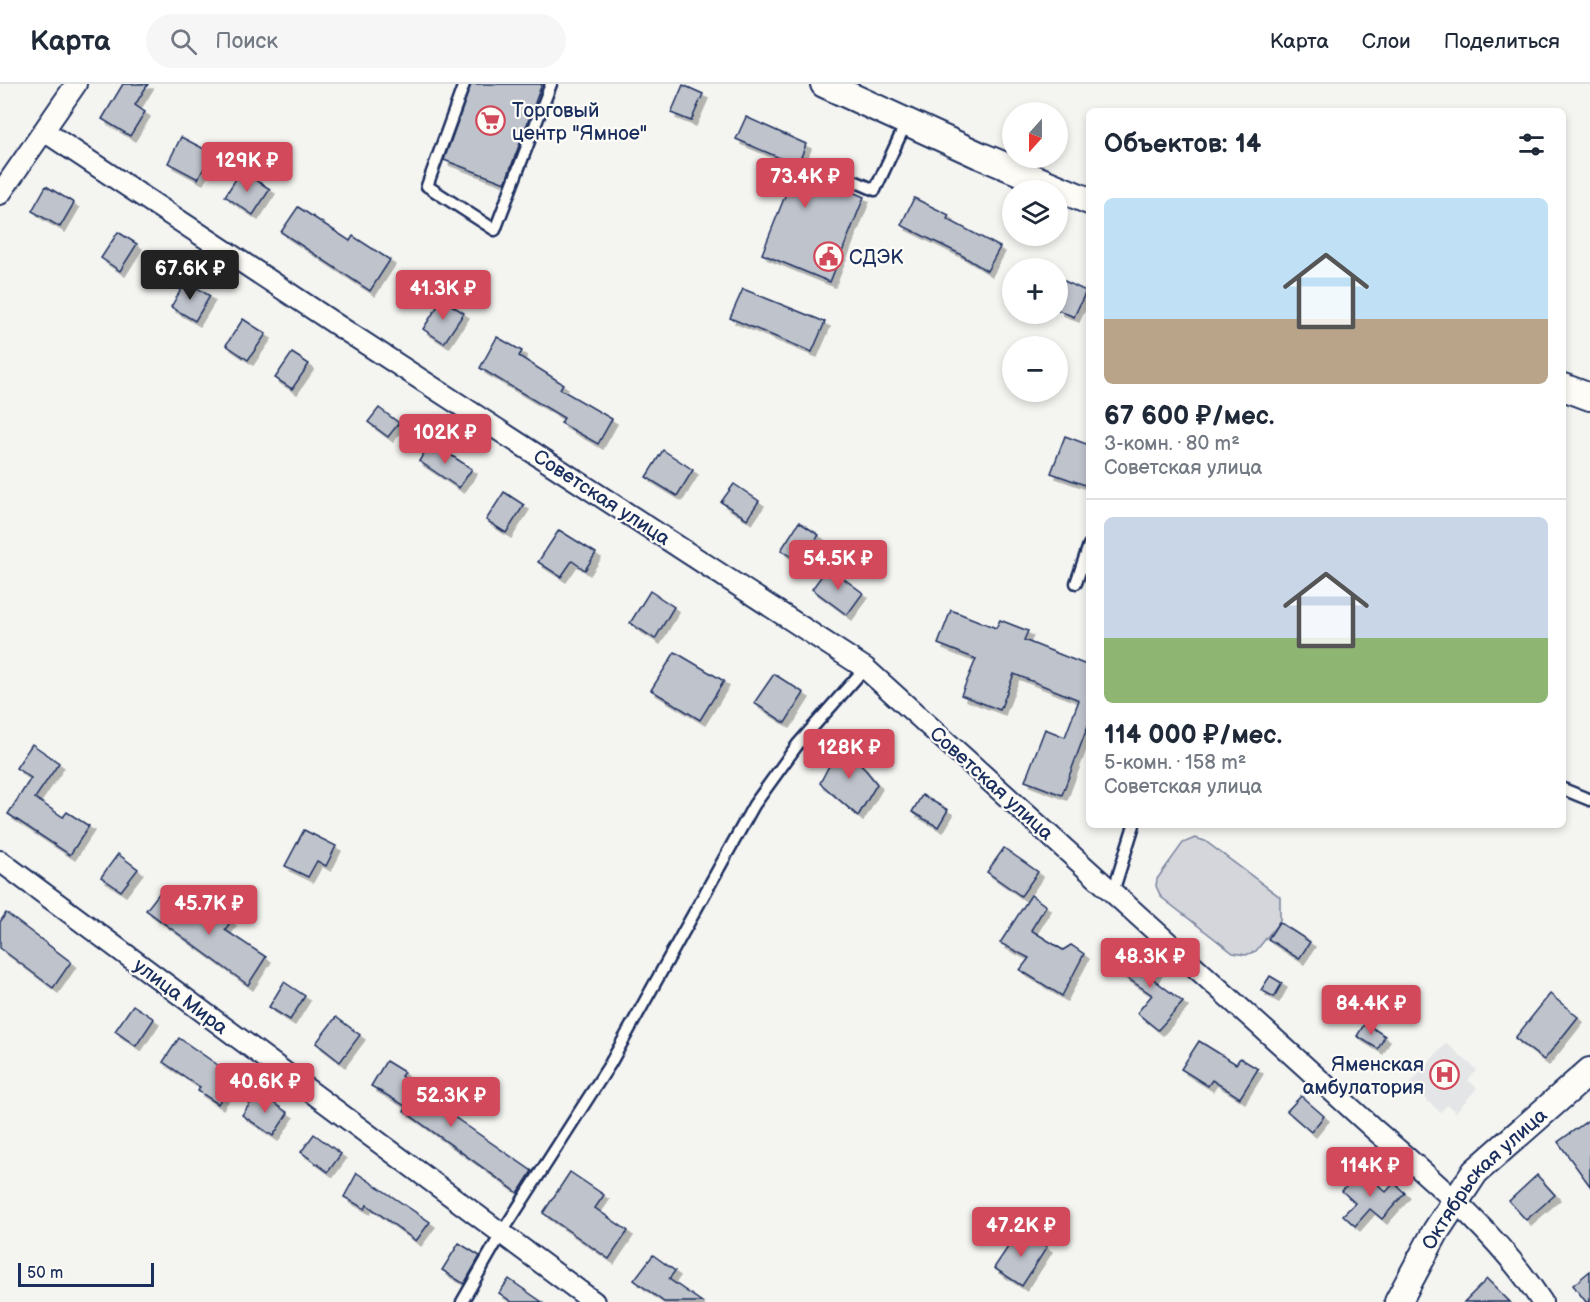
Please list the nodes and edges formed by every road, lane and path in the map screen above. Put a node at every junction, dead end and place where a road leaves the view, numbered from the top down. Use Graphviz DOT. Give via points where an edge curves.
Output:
graph roads {
  1 [pos="76,84"];
  2 [pos="464,84"];
  3 [pos="551,84"];
  4 [pos="824,84"];
  5 [pos="906,123"];
  6 [pos="44,131"];
  7 [pos="817,165"];
  8 [pos="0,194"];
  9 [pos="1086,200"];
  10 [pos="1566,388"];
  11 [pos="1590,398"];
  12 [pos="1086,554"];
  13 [pos="1076,583"];
  14 [pos="865,668"];
  15 [pos="1566,790"];
  16 [pos="1590,800"];
  17 [pos="1133,828"];
  18 [pos="0,861"];
  19 [pos="1113,892"];
  20 [pos="1590,1071"];
  21 [pos="1455,1200"];
  22 [pos="501,1234"];
  23 [pos="462,1302"];
  24 [pos="594,1302"];
  25 [pos="1398,1302"];
  26 [pos="1542,1302"];
  1 -- 6 [label="street"];
  2 -- 3 [label="lane" via="427,186 495,230"];
  4 -- 5 [label="street"];
  5 -- 7 [label="lane" via="875,190"];
  5 -- 9 [label="street"];
  6 -- 8 [label="street"];
  6 -- 14 [label="street, Советская улица"];
  10 -- 11 [label="street"];
  12 -- 13 [label="lane"];
  14 -- 19 [label="street, Советская улица"];
  14 -- 22 [label="lane" via="798,744 754,805 610,1064"];
  15 -- 16 [label="lane"];
  17 -- 19 [label="lane"];
  18 -- 22 [label="street, улица Мира"];
  19 -- 21 [label="street, Советская улица"];
  20 -- 21 [label="street, Октябрьская улица" via="1474,1172"];
  21 -- 25 [label="street, Октябрьская улица"];
  21 -- 26 [label="street, Советская улица"];
  22 -- 23 [label="lane"];
  22 -- 24 [label="street, улица Мира"];
}
